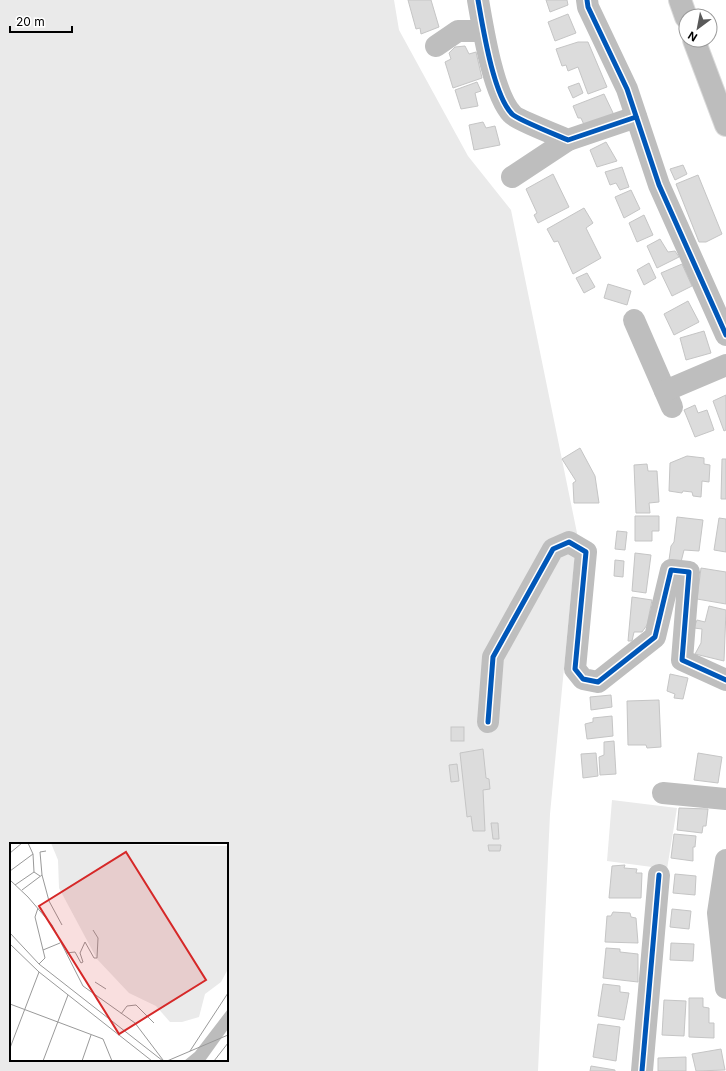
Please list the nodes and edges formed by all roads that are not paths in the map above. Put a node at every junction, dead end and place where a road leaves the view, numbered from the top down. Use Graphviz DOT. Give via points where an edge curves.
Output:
graph roads {
  1 [pos="478,0"];
  2 [pos="587,0"];
  3 [pos="483,31"];
  4 [pos="436,46"];
  5 [pos="697,48"];
  6 [pos="636,117"];
  7 [pos="726,125"];
  8 [pos="568,140"];
  9 [pos="512,177"];
  10 [pos="634,320"];
  11 [pos="726,335"];
  12 [pos="726,365"];
  13 [pos="726,680"];
  14 [pos="488,722"];
  15 [pos="663,793"];
  16 [pos="726,799"];
  17 [pos="726,860"];
  18 [pos="659,874"];
  19 [pos="722,914"];
  20 [pos="726,988"];
  21 [pos="642,1071"];
  1 -- 3 [label="street"];
  2 -- 6 [label="street" via="627,89"];
  3 -- 4 [label="street" via="458,31"];
  3 -- 8 [label="street" via="499,90 512,115"];
  5 -- 7 [label="highway"];
  6 -- 8 [label="street"];
  6 -- 11 [label="street" via="659,185"];
  8 -- 9 [label="street"];
  10 -- 12 [label="street" via="669,399"];
  13 -- 14 [label="street" via="682,660 689,572 671,570 655,637 598,682 583,679 575,669 586,552 569,542 553,549 493,657"];
  15 -- 16 [label="street"];
  17 -- 19 [label="street"];
  18 -- 21 [label="street"];
  19 -- 20 [label="street"];
}
